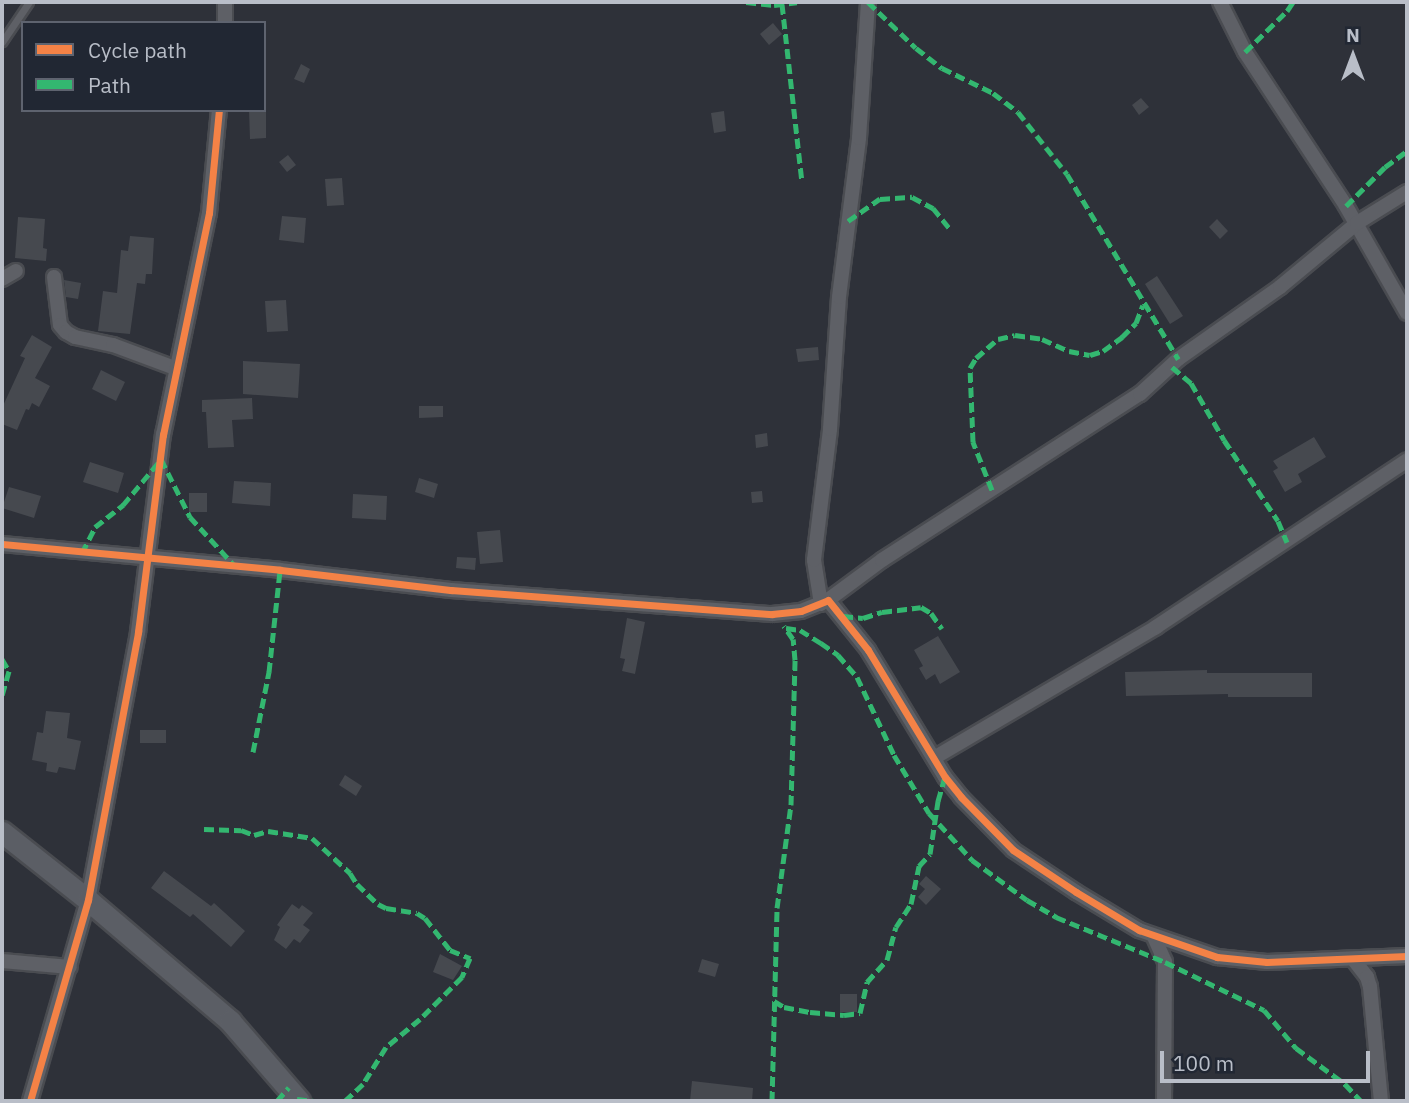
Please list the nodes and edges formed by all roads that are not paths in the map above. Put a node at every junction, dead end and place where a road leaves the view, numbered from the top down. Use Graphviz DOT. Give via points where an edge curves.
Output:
graph roads {
  1 [pos="29,2"];
  2 [pos="225,2"];
  3 [pos="868,2"];
  4 [pos="1220,2"];
  5 [pos="225,21"];
  6 [pos="2,42"];
  7 [pos="219,112"];
  8 [pos="1407,192"];
  9 [pos="1357,223"];
  10 [pos="16,271"];
  11 [pos="54,277"];
  12 [pos="2,279"];
  13 [pos="1407,313"];
  14 [pos="175,368"];
  15 [pos="1407,460"];
  16 [pos="2,544"];
  17 [pos="147,559"];
  18 [pos="824,602"];
  19 [pos="934,758"];
  20 [pos="2,832"];
  21 [pos="88,900"];
  22 [pos="1154,937"];
  23 [pos="1407,956"];
  24 [pos="1353,959"];
  25 [pos="2,961"];
  26 [pos="70,967"];
  27 [pos="30,1101"];
  28 [pos="299,1101"];
  29 [pos="1164,1101"];
  30 [pos="1381,1101"];
  1 -- 6 [label="lane"];
  2 -- 5 [label="street"];
  3 -- 18 [label="street" via="859,138 814,560"];
  4 -- 9 [label="street" via="1245,52"];
  7 -- 14 [label="street" via="209,214"];
  8 -- 9 [label="street"];
  9 -- 13 [label="street"];
  9 -- 18 [label="street" via="1280,287 1178,359 1140,394"];
  10 -- 12 [label="street"];
  11 -- 14 [label="street" via="60,325 66,332"];
  14 -- 17 [label="street"];
  15 -- 19 [label="street" via="1156,627"];
  16 -- 17 [label="street"];
  17 -- 18 [label="street" via="451,590 772,614 801,611"];
  17 -- 21 [label="street" via="138,632"];
  18 -- 19 [label="street" via="868,650"];
  19 -- 22 [label="street" via="961,797 1013,850"];
  20 -- 21 [label="main road"];
  21 -- 26 [label="street"];
  21 -- 28 [label="main road" via="230,1021"];
  22 -- 24 [label="street" via="1217,957 1268,962"];
  22 -- 29 [label="street" via="1165,962"];
  23 -- 24 [label="street"];
  24 -- 30 [label="street" via="1370,987"];
  25 -- 26 [label="street"];
  26 -- 27 [label="street"];
}
